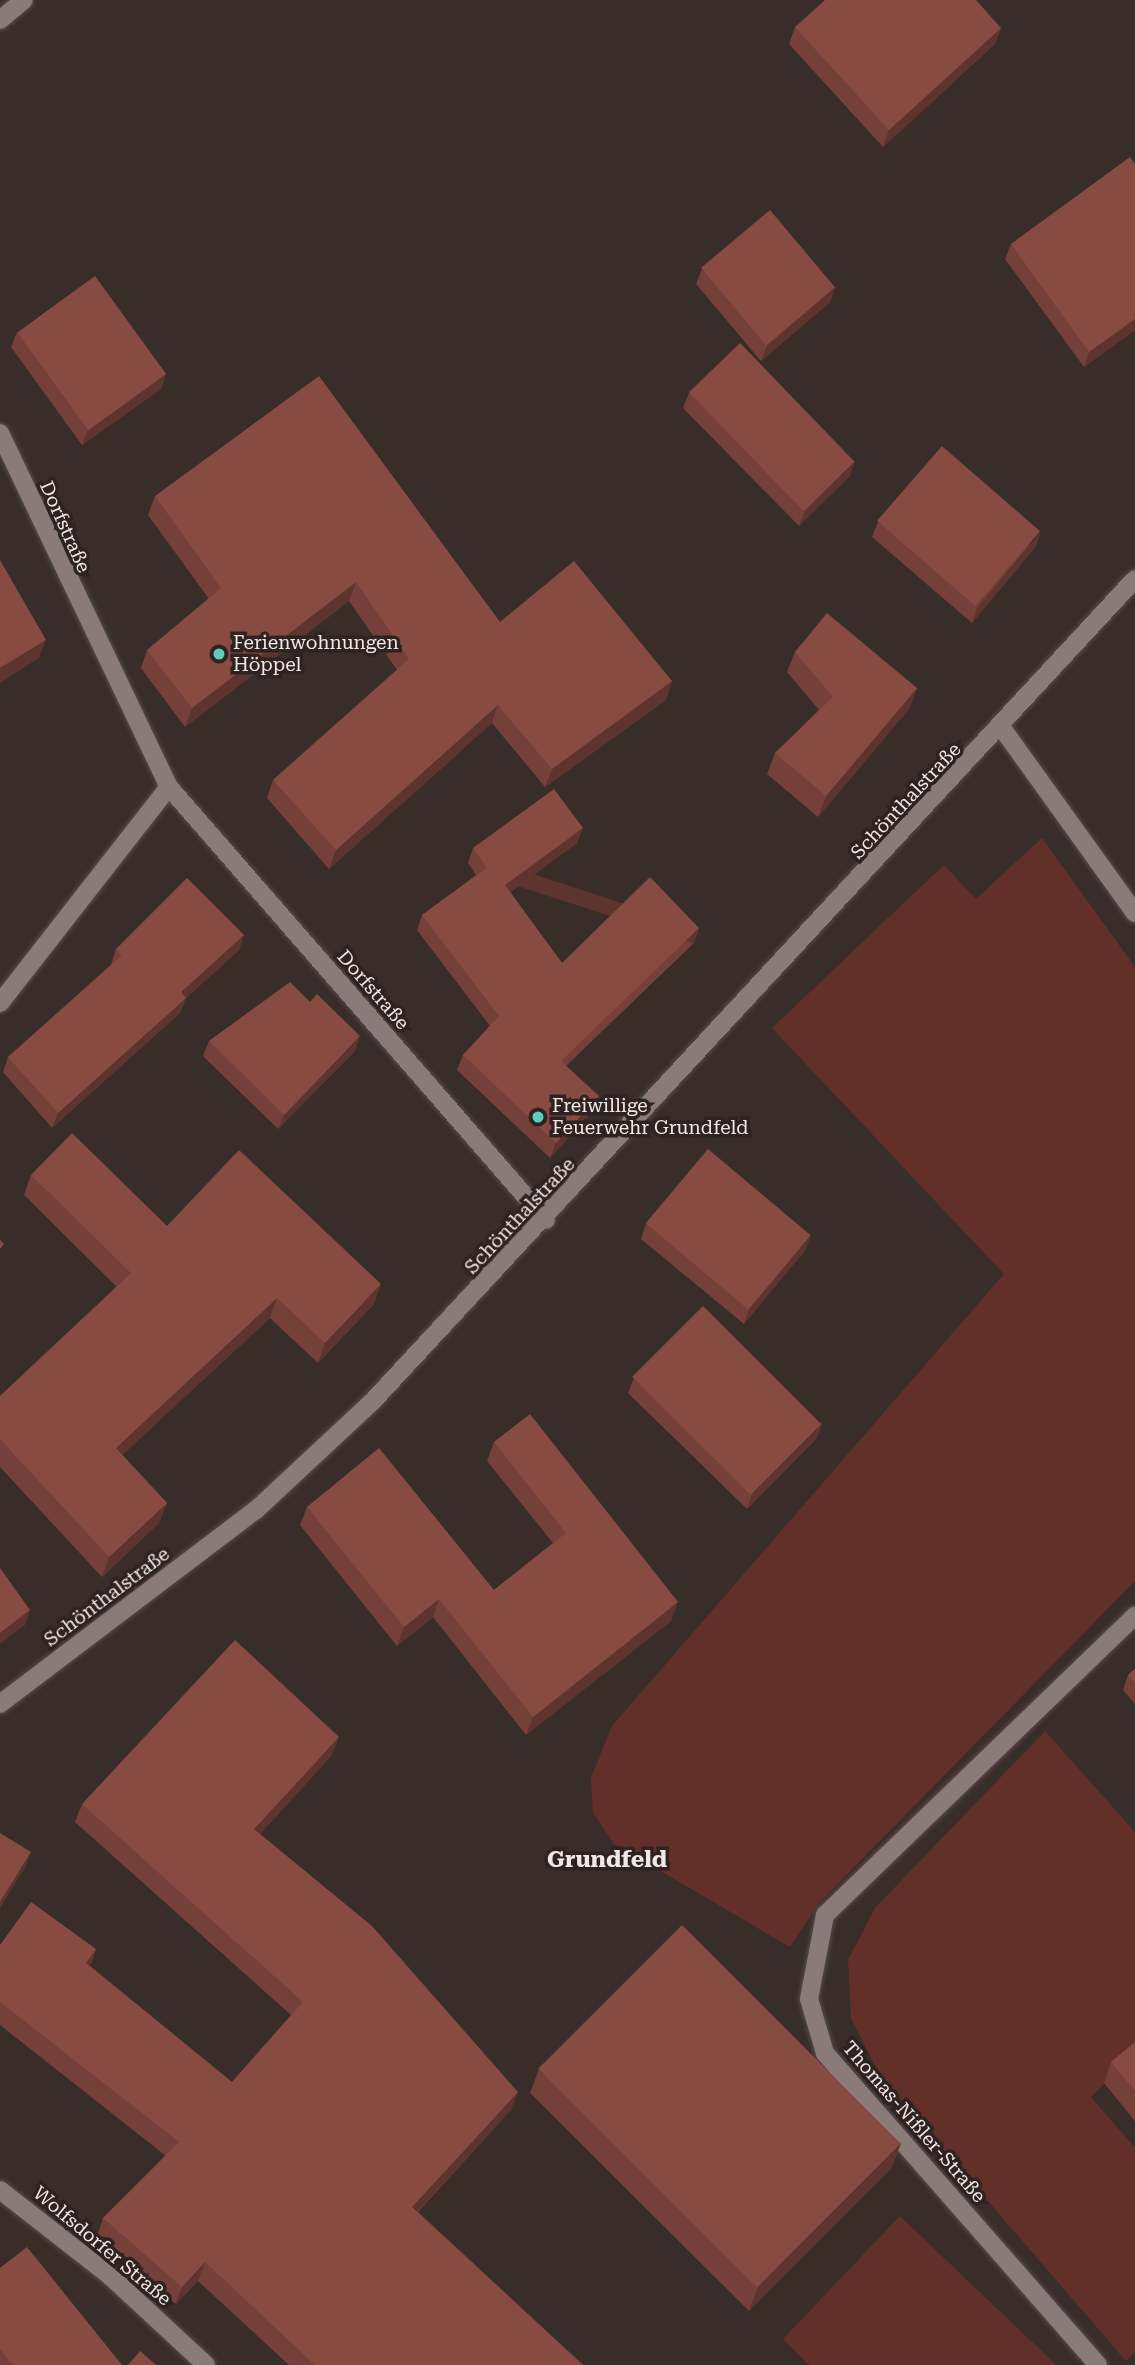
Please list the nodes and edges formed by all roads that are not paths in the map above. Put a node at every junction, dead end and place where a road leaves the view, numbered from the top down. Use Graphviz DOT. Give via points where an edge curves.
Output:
graph roads {
  1 [pos="24,0"];
  2 [pos="0,20"];
  3 [pos="0,433"];
  4 [pos="1135,579"];
  5 [pos="1002,728"];
  6 [pos="169,787"];
  7 [pos="1135,913"];
  8 [pos="0,1003"];
  9 [pos="546,1220"];
  10 [pos="1135,1616"];
  11 [pos="0,1704"];
  12 [pos="0,2190"];
  13 [pos="206,2365"];
  14 [pos="1098,2365"];
  1 -- 2 [label="street"];
  3 -- 6 [label="street, Dorfstraße"];
  4 -- 5 [label="street, Schönthalstraße"];
  5 -- 7 [label="street"];
  5 -- 9 [label="street, Schönthalstraße"];
  6 -- 8 [label="street"];
  6 -- 9 [label="street, Dorfstraße"];
  9 -- 11 [label="street, Schönthalstraße" via="372,1402 257,1510"];
  10 -- 14 [label="street, Thomas-Nißler-Straße" via="825,1915 809,1999 825,2053"];
  12 -- 13 [label="street, Wolfsdorfer Straße" via="110,2276"];
}
